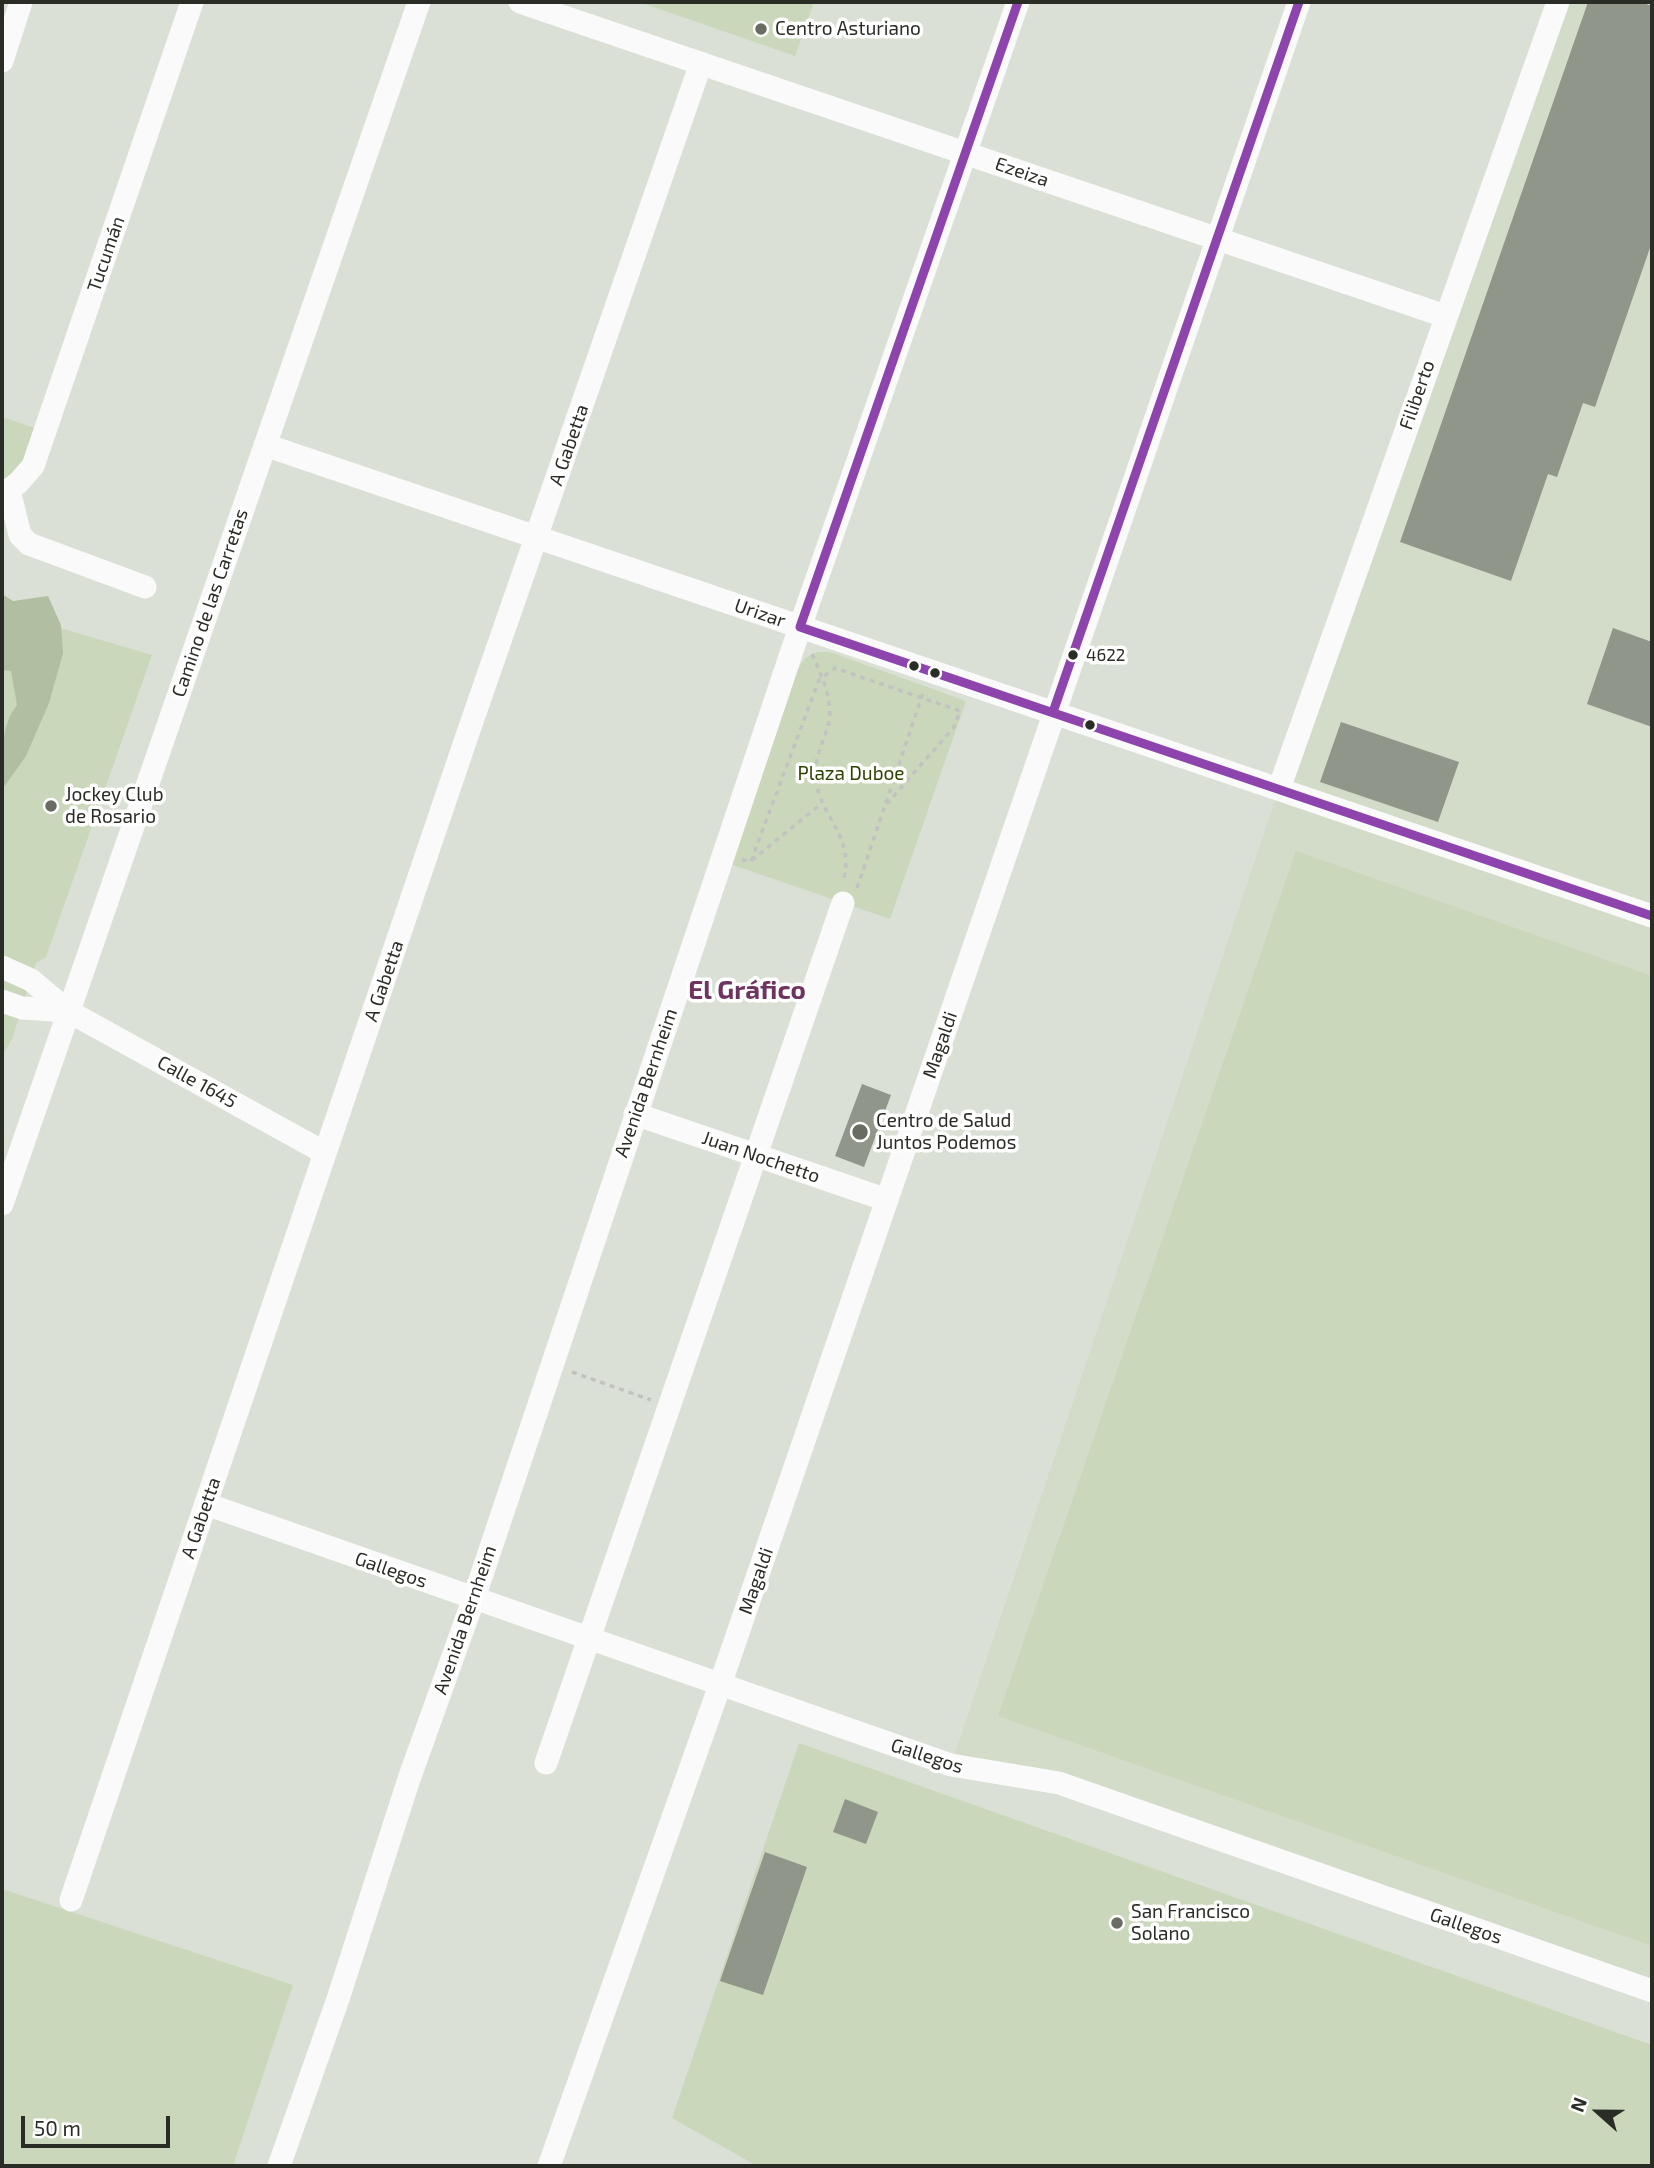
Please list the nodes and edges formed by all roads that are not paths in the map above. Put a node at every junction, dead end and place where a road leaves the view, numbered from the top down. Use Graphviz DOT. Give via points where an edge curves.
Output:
graph roads {
  1 [pos="21,2"];
  2 [pos="192,2"];
  3 [pos="419,2"];
  4 [pos="520,2"];
  5 [pos="1018,2"];
  6 [pos="1299,2"];
  7 [pos="1558,2"];
  8 [pos="2,61"];
  9 [pos="701,63"];
  10 [pos="965,153"];
  11 [pos="1217,239"];
  12 [pos="1445,316"];
  13 [pos="265,445"];
  14 [pos="5,492"];
  15 [pos="537,537"];
  16 [pos="145,587"];
  17 [pos="800,627"];
  18 [pos="1053,712"];
  19 [pos="1279,789"];
  20 [pos="844,903"];
  21 [pos="1652,916"];
  22 [pos="2,968"];
  23 [pos="2,1001"];
  24 [pos="68,1011"];
  25 [pos="635,1114"];
  26 [pos="325,1153"];
  27 [pos="756,1156"];
  28 [pos="887,1200"];
  29 [pos="2,1204"];
  30 [pos="205,1504"];
  31 [pos="474,1598"];
  32 [pos="589,1639"];
  33 [pos="720,1685"];
  34 [pos="546,1763"];
  35 [pos="71,1900"];
  36 [pos="1652,1991"];
  37 [pos="279,2166"];
  38 [pos="549,2166"];
  1 -- 8 [label="street"];
  2 -- 14 [label="street, Tucumán" via="33,466"];
  3 -- 13 [label="street, Camino de las Carretas"];
  4 -- 9 [label="street, Ezeiza"];
  5 -- 10 [label="street, Avenida Bernheim"];
  6 -- 11 [label="street, Magaldi"];
  7 -- 12 [label="street, Filiberto"];
  9 -- 10 [label="street, Ezeiza"];
  9 -- 15 [label="street, A Gabetta"];
  10 -- 11 [label="street, Ezeiza"];
  10 -- 17 [label="street, Avenida Bernheim"];
  11 -- 12 [label="street, Ezeiza"];
  11 -- 18 [label="street, Magaldi"];
  12 -- 19 [label="street, Filiberto"];
  13 -- 15 [label="street, Urizar"];
  13 -- 24 [label="street, Camino de las Carretas"];
  14 -- 16 [label="street" via="20,536 29,544"];
  15 -- 17 [label="street, Urizar"];
  15 -- 26 [label="street, A Gabetta"];
  17 -- 18 [label="street, Urizar"];
  17 -- 25 [label="street, Avenida Bernheim"];
  18 -- 19 [label="street, Urizar"];
  18 -- 28 [label="street, Magaldi"];
  19 -- 21 [label="street, Urizar"];
  20 -- 27 [label="street"];
  22 -- 24 [label="street" via="31,980"];
  23 -- 24 [label="street" via="22,1008"];
  24 -- 26 [label="street, Calle 1645"];
  24 -- 29 [label="street, Camino de las Carretas"];
  25 -- 27 [label="street, Juan Nochetto"];
  25 -- 31 [label="street, Avenida Bernheim"];
  26 -- 30 [label="street, A Gabetta"];
  27 -- 28 [label="street, Juan Nochetto"];
  27 -- 32 [label="street"];
  28 -- 33 [label="street, Magaldi"];
  30 -- 31 [label="street, Gallegos"];
  30 -- 35 [label="street, A Gabetta"];
  31 -- 32 [label="street, Gallegos"];
  31 -- 37 [label="street, Avenida Bernheim"];
  32 -- 33 [label="street, Gallegos"];
  32 -- 34 [label="street"];
  33 -- 36 [label="street, Gallegos" via="951,1765 1059,1783"];
  33 -- 38 [label="street, Magaldi"];
}
